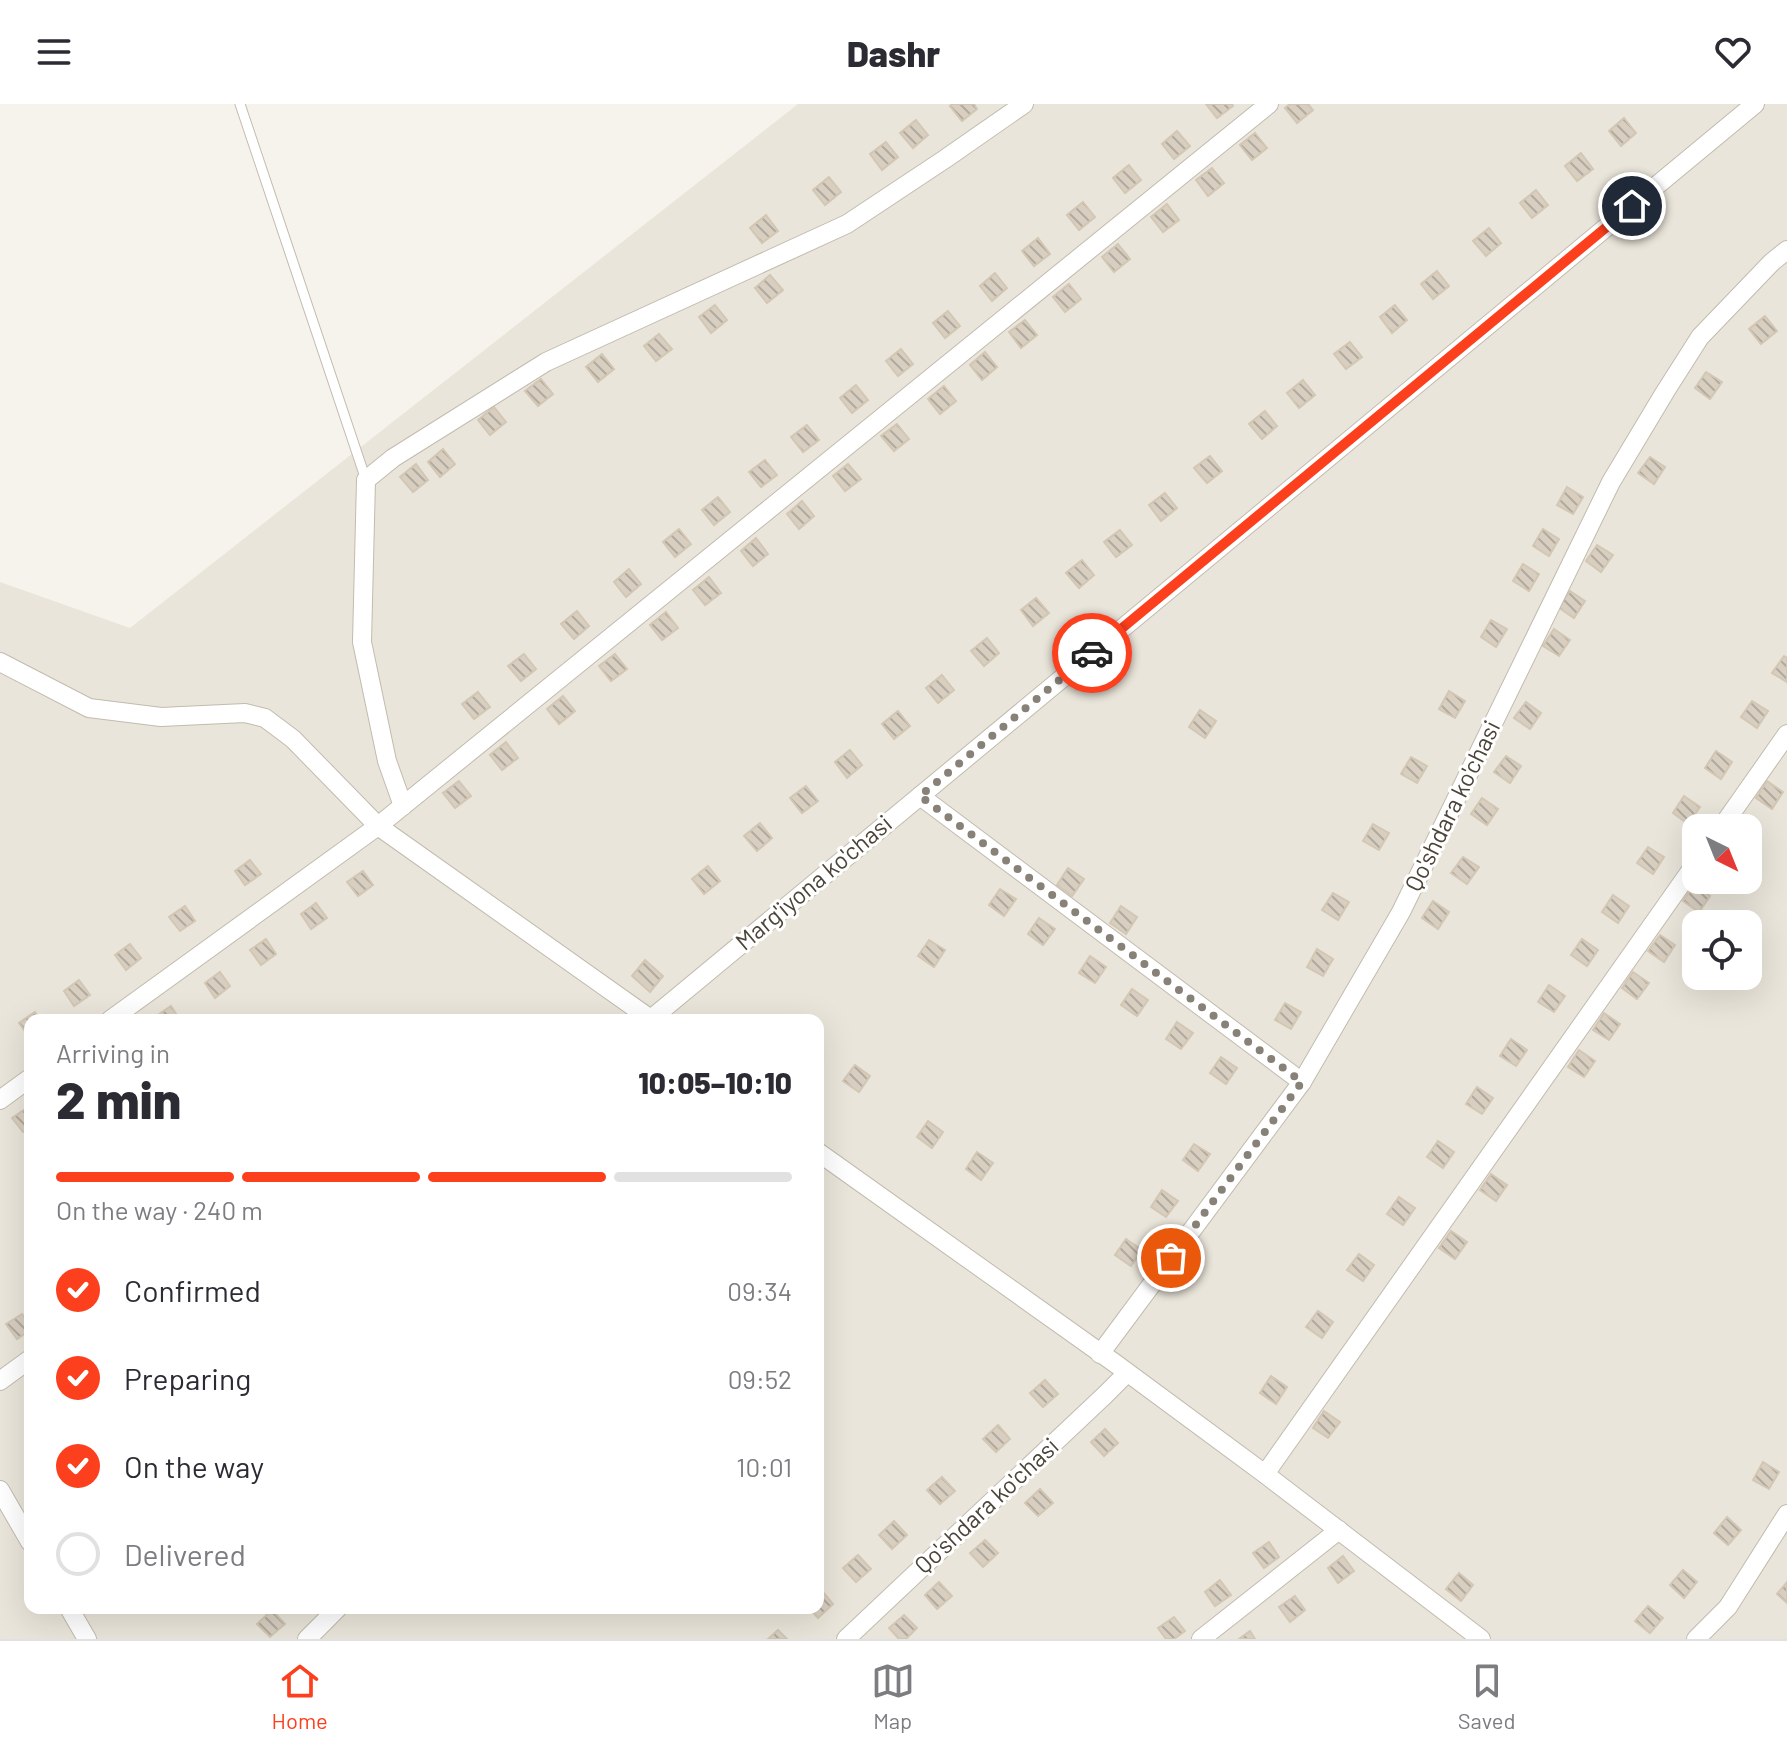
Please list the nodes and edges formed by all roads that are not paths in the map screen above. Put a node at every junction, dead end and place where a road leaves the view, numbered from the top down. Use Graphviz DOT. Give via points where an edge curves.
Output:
graph roads {
  1 [pos="240,104"];
  2 [pos="1024,104"];
  3 [pos="1269,104"];
  4 [pos="1755,104"];
  5 [pos="1787,250"];
  6 [pos="366,480"];
  7 [pos="0,662"];
  8 [pos="1787,734"];
  9 [pos="920,796"];
  10 [pos="403,806"];
  11 [pos="1731,814"];
  12 [pos="378,826"];
  13 [pos="1682,883"];
  14 [pos="118,1014"];
  15 [pos="643,1014"];
  16 [pos="658,1014"];
  17 [pos="24,1082"];
  18 [pos="1302,1082"];
  19 [pos="0,1100"];
  20 [pos="824,1156"];
  21 [pos="1100,1354"];
  22 [pos="24,1363"];
  23 [pos="1127,1373"];
  24 [pos="0,1381"];
  25 [pos="1265,1474"];
  26 [pos="1,1496"];
  27 [pos="1787,1514"];
  28 [pos="1339,1530"];
  29 [pos="24,1532"];
  30 [pos="72,1614"];
  31 [pos="332,1614"];
  32 [pos="87,1639"];
  33 [pos="307,1639"];
  34 [pos="846,1639"];
  35 [pos="1201,1639"];
  36 [pos="1481,1639"];
  37 [pos="1696,1639"];
  1 -- 6 [label="lane"];
  2 -- 6 [label="street" via="847,224 546,362"];
  3 -- 10 [label="street"];
  4 -- 9 [label="street, Marg'iyona ko'chasi"];
  5 -- 18 [label="street, Qo'shdara ko'chasi" via="1700,337 1611,482 1401,912"];
  6 -- 10 [label="street" via="362,642 387,761"];
  7 -- 12 [label="street" via="89,708 161,717 245,713 265,718 293,739"];
  8 -- 11 [label="street"];
  9 -- 16 [label="street, Marg'iyona ko'chasi"];
  9 -- 18 [label="street"];
  10 -- 12 [label="street"];
  12 -- 14 [label="street"];
  12 -- 15 [label="street"];
  13 -- 25 [label="street"];
  17 -- 19 [label="street"];
  18 -- 21 [label="street, Qo'shdara ko'chasi"];
  20 -- 21 [label="street"];
  21 -- 23 [label="street"];
  22 -- 24 [label="street"];
  23 -- 25 [label="street"];
  23 -- 34 [label="street, Qo'shdara ko'chasi"];
  25 -- 28 [label="street"];
  26 -- 29 [label="street"];
  27 -- 37 [label="street" via="1728,1607"];
  28 -- 35 [label="street"];
  28 -- 36 [label="street"];
  30 -- 32 [label="street"];
  31 -- 33 [label="street"];
}
